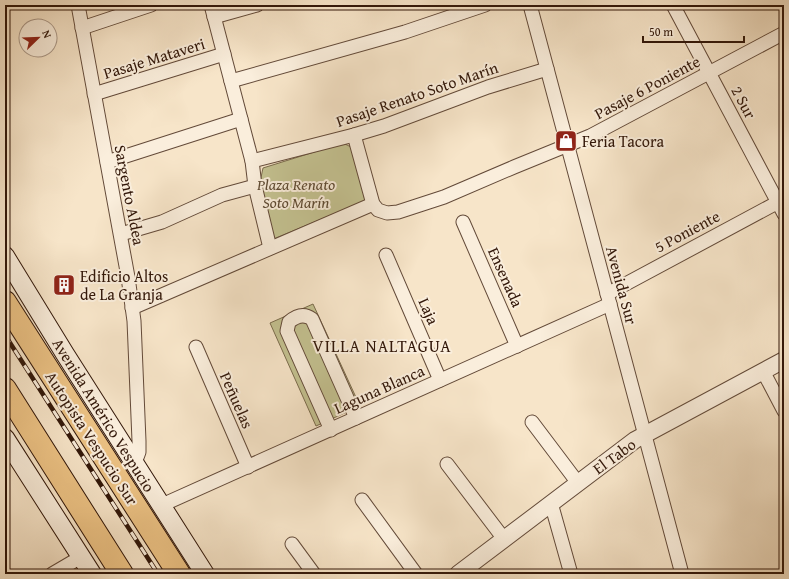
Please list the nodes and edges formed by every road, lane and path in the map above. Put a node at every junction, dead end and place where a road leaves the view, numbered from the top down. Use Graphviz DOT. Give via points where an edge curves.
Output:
graph roads {
  1 [pos="78,5"];
  2 [pos="151,5"];
  3 [pos="257,5"];
  4 [pos="485,5"];
  5 [pos="530,5"];
  6 [pos="673,5"];
  7 [pos="212,11"];
  8 [pos="82,28"];
  9 [pos="784,33"];
  10 [pos="224,54"];
  11 [pos="547,69"];
  12 [pos="709,73"];
  13 [pos="231,82"];
  14 [pos="94,94"];
  15 [pos="241,119"];
  16 [pos="354,135"];
  17 [pos="567,146"];
  18 [pos="252,161"];
  19 [pos="107,162"];
  20 [pos="255,186"];
  21 [pos="781,201"];
  22 [pos="373,204"];
  23 [pos="784,214"];
  24 [pos="463,222"];
  25 [pos="121,234"];
  26 [pos="270,248"];
  27 [pos="386,255"];
  28 [pos="5,256"];
  29 [pos="608,299"];
  30 [pos="5,302"];
  31 [pos="132,308"];
  32 [pos="517,346"];
  33 [pos="196,347"];
  34 [pos="784,360"];
  35 [pos="763,371"];
  36 [pos="440,380"];
  37 [pos="5,389"];
  38 [pos="784,411"];
  39 [pos="356,418"];
  40 [pos="532,422"];
  41 [pos="331,430"];
  42 [pos="644,434"];
  43 [pos="5,438"];
  44 [pos="135,463"];
  45 [pos="447,464"];
  46 [pos="248,467"];
  47 [pos="578,483"];
  48 [pos="362,500"];
  49 [pos="551,503"];
  50 [pos="162,506"];
  51 [pos="504,539"];
  52 [pos="292,544"];
  53 [pos="81,557"];
  54 [pos="465,572"];
  55 [pos="52,574"];
  56 [pos="92,574"];
  57 [pos="122,574"];
  58 [pos="179,574"];
  59 [pos="204,574"];
  60 [pos="314,574"];
  61 [pos="416,574"];
  62 [pos="571,574"];
  63 [pos="682,574"];
  1 -- 8 [label="street, Sargento Aldea"];
  2 -- 8 [label="street"];
  3 -- 7 [label="street, Pasaje Mataveri"];
  4 -- 13 [label="street" via="406,32"];
  5 -- 11 [label="street, Avenida Sur"];
  6 -- 12 [label="street, 2 Sur"];
  7 -- 10 [label="street"];
  8 -- 14 [label="street, Sargento Aldea"];
  9 -- 12 [label="street, Pasaje 6 Poniente"];
  10 -- 13 [label="street"];
  10 -- 14 [label="street, Pasaje Mataveri"];
  11 -- 16 [label="street, Pasaje Renato Soto Marín" via="488,87 401,121"];
  11 -- 17 [label="street, Avenida Sur"];
  12 -- 17 [label="street, Pasaje 6 Poniente"];
  12 -- 21 [label="street, 2 Sur"];
  13 -- 15 [label="street"];
  14 -- 19 [label="street, Sargento Aldea"];
  15 -- 18 [label="street"];
  15 -- 19 [label="street"];
  16 -- 18 [label="street, Pasaje Renato Soto Marín"];
  16 -- 22 [label="street"];
  17 -- 22 [label="street, Pasaje 6 Poniente" via="430,202 387,214"];
  17 -- 29 [label="street, Avenida Sur"];
  18 -- 20 [label="street"];
  19 -- 25 [label="street, Sargento Aldea"];
  20 -- 25 [label="street" via="216,197 162,222"];
  20 -- 26 [label="street"];
  21 -- 23 [label="street, 2 Sur"];
  21 -- 29 [label="street, 5 Poniente"];
  22 -- 26 [label="street"];
  24 -- 32 [label="street, Ensenada"];
  25 -- 31 [label="street, Sargento Aldea"];
  26 -- 31 [label="street"];
  27 -- 36 [label="street, Laja"];
  28 -- 44 [label="main road, Avenida Américo Vespucio"];
  29 -- 32 [label="street, Laguna Blanca"];
  29 -- 42 [label="street, Avenida Sur"];
  30 -- 58 [label="highway, Autopista Vespucio Sur"];
  31 -- 44 [label="street, Sargento Aldea" via="139,445"];
  32 -- 36 [label="street, Laguna Blanca"];
  33 -- 46 [label="street, Peñuelas"];
  34 -- 35 [label="street, El Tabo"];
  35 -- 38 [label="street"];
  35 -- 42 [label="street, El Tabo"];
  36 -- 39 [label="street, Laguna Blanca"];
  37 -- 57 [label="highway"];
  39 -- 41 [label="street, Laguna Blanca"];
  39 -- 41 [label="street" via="314,322 304,315 292,320 287,331"];
  40 -- 47 [label="street"];
  41 -- 46 [label="street, Laguna Blanca"];
  42 -- 47 [label="street, El Tabo"];
  42 -- 63 [label="street, Avenida Sur"];
  43 -- 53 [label="main road"];
  44 -- 50 [label="main road, Avenida Américo Vespucio"];
  45 -- 51 [label="street"];
  46 -- 50 [label="street, Laguna Blanca"];
  47 -- 49 [label="street, El Tabo"];
  48 -- 61 [label="street"];
  49 -- 51 [label="street, El Tabo"];
  49 -- 62 [label="street"];
  50 -- 59 [label="main road, Avenida Américo Vespucio"];
  51 -- 54 [label="street, El Tabo"];
  52 -- 60 [label="street"];
  53 -- 55 [label="street"];
  53 -- 56 [label="main road"];
}
